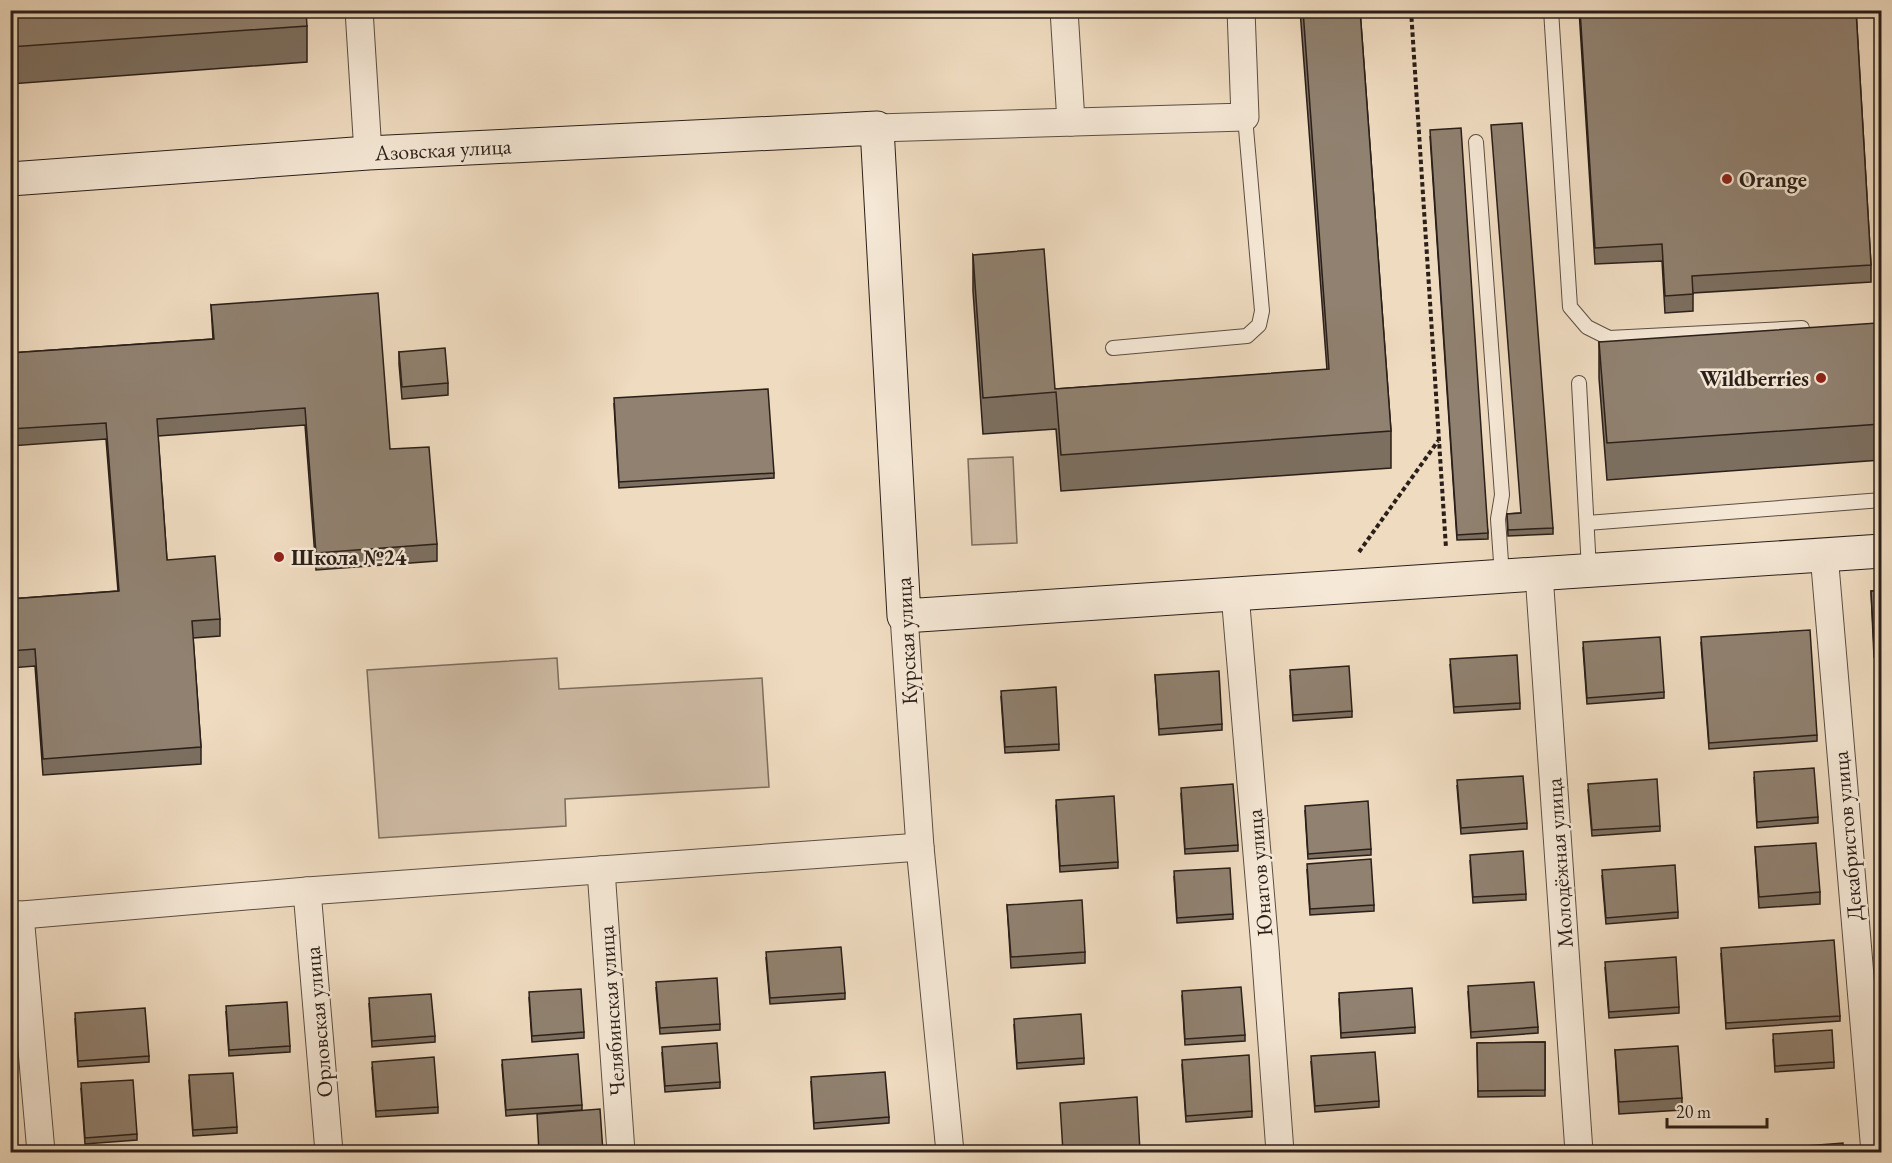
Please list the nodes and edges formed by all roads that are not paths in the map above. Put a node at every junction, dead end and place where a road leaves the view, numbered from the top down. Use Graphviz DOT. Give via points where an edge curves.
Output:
graph roads {
  1 [pos="359,10"];
  2 [pos="1064,10"];
  3 [pos="1241,10"];
  4 [pos="1551,10"];
  5 [pos="1245,117"];
  6 [pos="1071,122"];
  7 [pos="877,128"];
  8 [pos="1476,142"];
  9 [pos="368,153"];
  10 [pos="10,179"];
  11 [pos="1810,328"];
  12 [pos="1113,348"];
  13 [pos="1579,383"];
  14 [pos="1881,500"];
  15 [pos="1587,523"];
  16 [pos="1881,550"];
  17 [pos="1824,554"];
  18 [pos="1589,570"];
  19 [pos="1539,574"];
  20 [pos="1502,576"];
  21 [pos="1235,594"];
  22 [pos="904,616"];
  23 [pos="920,847"];
  24 [pos="601,870"];
  25 [pos="308,891"];
  26 [pos="15,915"];
  27 [pos="41,1152"];
  28 [pos="329,1152"];
  29 [pos="621,1152"];
  30 [pos="950,1152"];
  31 [pos="1280,1152"];
  32 [pos="1580,1152"];
  33 [pos="1875,1152"];
  1 -- 9 [label="street"];
  2 -- 6 [label="street"];
  3 -- 5 [label="street"];
  4 -- 11 [label="lane" via="1570,307 1587,327 1609,338"];
  5 -- 6 [label="street"];
  5 -- 12 [label="lane" via="1262,311 1259,325 1247,336"];
  6 -- 7 [label="street"];
  7 -- 9 [label="street, Азовская улица"];
  7 -- 22 [label="street, Курская улица"];
  8 -- 20 [label="lane" via="1502,495 1498,519"];
  9 -- 10 [label="street, Азовская улица"];
  13 -- 15 [label="lane"];
  14 -- 15 [label="lane"];
  15 -- 18 [label="lane"];
  16 -- 17 [label="street"];
  17 -- 18 [label="street"];
  17 -- 33 [label="street, Декабристов улица"];
  18 -- 19 [label="street"];
  19 -- 20 [label="street"];
  19 -- 32 [label="street, Молодёжная улица"];
  20 -- 21 [label="street"];
  21 -- 22 [label="street"];
  21 -- 31 [label="street, Юнатов улица"];
  22 -- 23 [label="street, Курская улица"];
  23 -- 24 [label="street"];
  23 -- 30 [label="street, Курская улица"];
  24 -- 25 [label="street"];
  24 -- 29 [label="street, Челябинская улица"];
  25 -- 26 [label="street"];
  25 -- 28 [label="street, Орловская улица"];
  26 -- 27 [label="street"];
}
